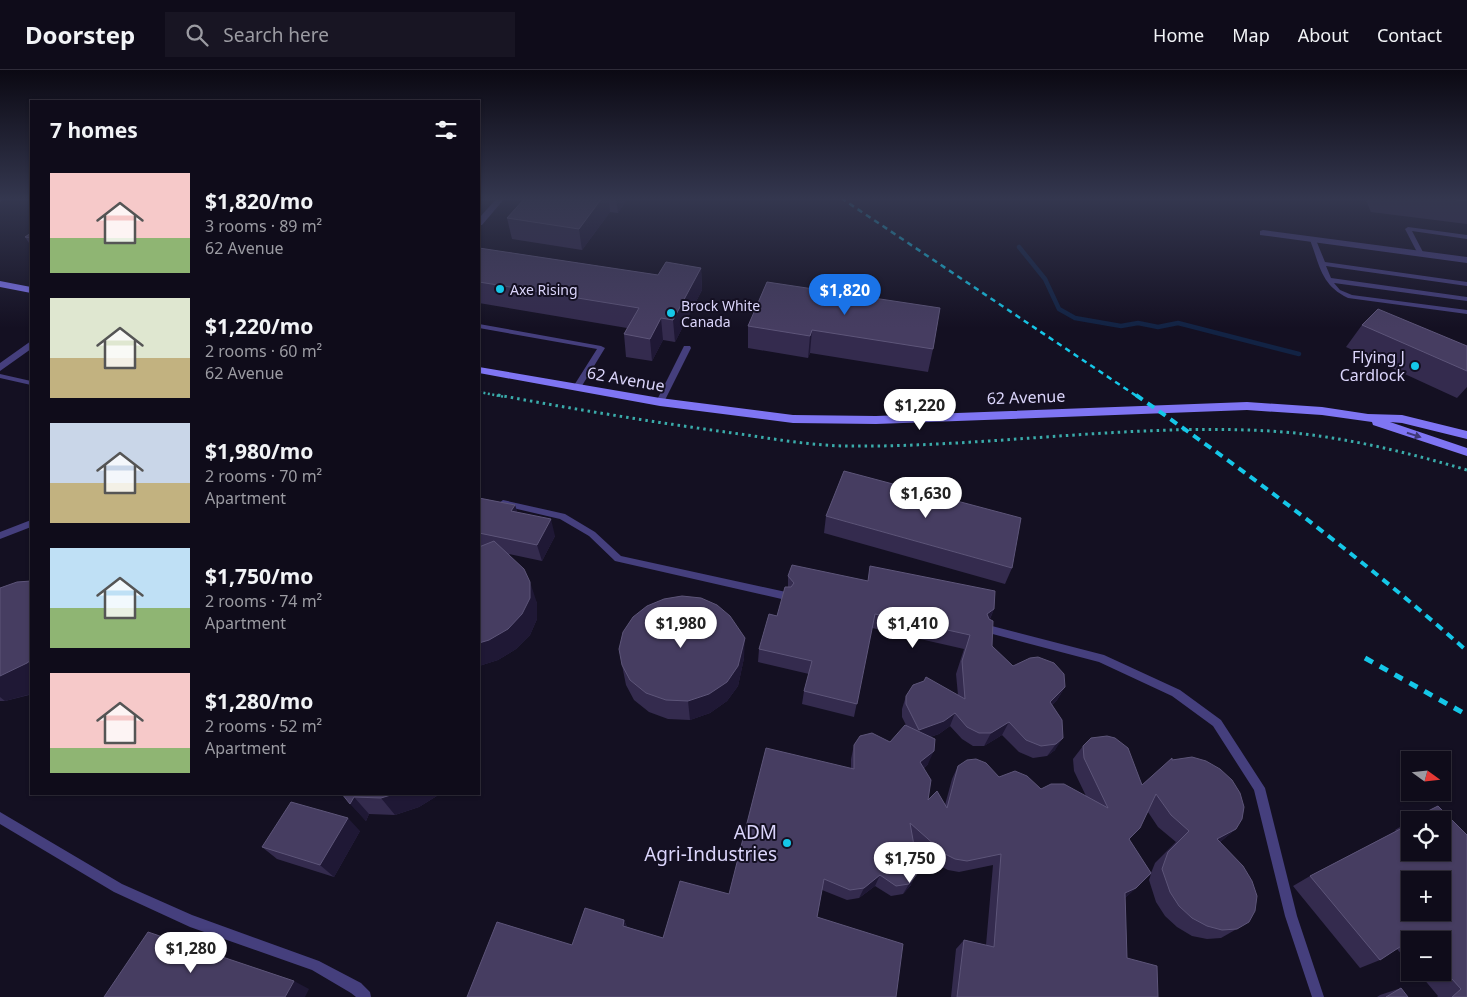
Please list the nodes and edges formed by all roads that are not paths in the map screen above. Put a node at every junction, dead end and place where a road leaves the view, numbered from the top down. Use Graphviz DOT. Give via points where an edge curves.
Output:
graph roads {
  1 [pos="1313,241"];
  2 [pos="1323,241"];
  3 [pos="1414,241"];
  4 [pos="1421,254"];
  5 [pos="1467,260"];
  6 [pos="1322,264"];
  7 [pos="1328,280"];
  8 [pos="0,284"];
  9 [pos="1467,284"];
  10 [pos="30,290"];
  11 [pos="1467,299"];
  12 [pos="1467,312"];
  13 [pos="480,326"];
  14 [pos="30,345"];
  15 [pos="687,348"];
  16 [pos="0,368"];
  17 [pos="480,370"];
  18 [pos="0,376"];
  19 [pos="30,383"];
  20 [pos="577,388"];
  21 [pos="660,402"];
  22 [pos="1368,418"];
  23 [pos="1467,435"];
  24 [pos="1467,452"];
  25 [pos="497,502"];
  26 [pos="30,523"];
  27 [pos="0,536"];
  28 [pos="786,596"];
  29 [pos="988,629"];
  30 [pos="0,818"];
  31 [pos="365,997"];
  32 [pos="1318,997"];
  1 -- 6 [label="lane"];
  2 -- 4 [label="street"];
  3 -- 4 [label="lane"];
  4 -- 5 [label="street"];
  6 -- 7 [label="lane"];
  6 -- 9 [label="lane"];
  7 -- 11 [label="lane"];
  7 -- 12 [label="lane" via="1338,291 1350,297"];
  8 -- 10 [label="main road"];
  13 -- 20 [label="lane" via="601,348"];
  14 -- 16 [label="street"];
  15 -- 21 [label="lane"];
  17 -- 20 [label="main road, 62 Avenue"];
  18 -- 19 [label="lane"];
  20 -- 21 [label="main road, 62 Avenue"];
  21 -- 22 [label="main road, 62 Avenue" via="793,419 1247,406"];
  22 -- 23 [label="main road, 62 Avenue" via="1402,419"];
  22 -- 24 [label="main road, 62 Avenue, one-way"];
  25 -- 28 [label="lane" via="562,516 592,534 618,559"];
  26 -- 27 [label="lane"];
  29 -- 32 [label="lane" via="1101,658 1176,693 1216,723 1259,788 1291,916"];
  30 -- 31 [label="lane" via="118,888 190,922 314,965 356,988"];
}
